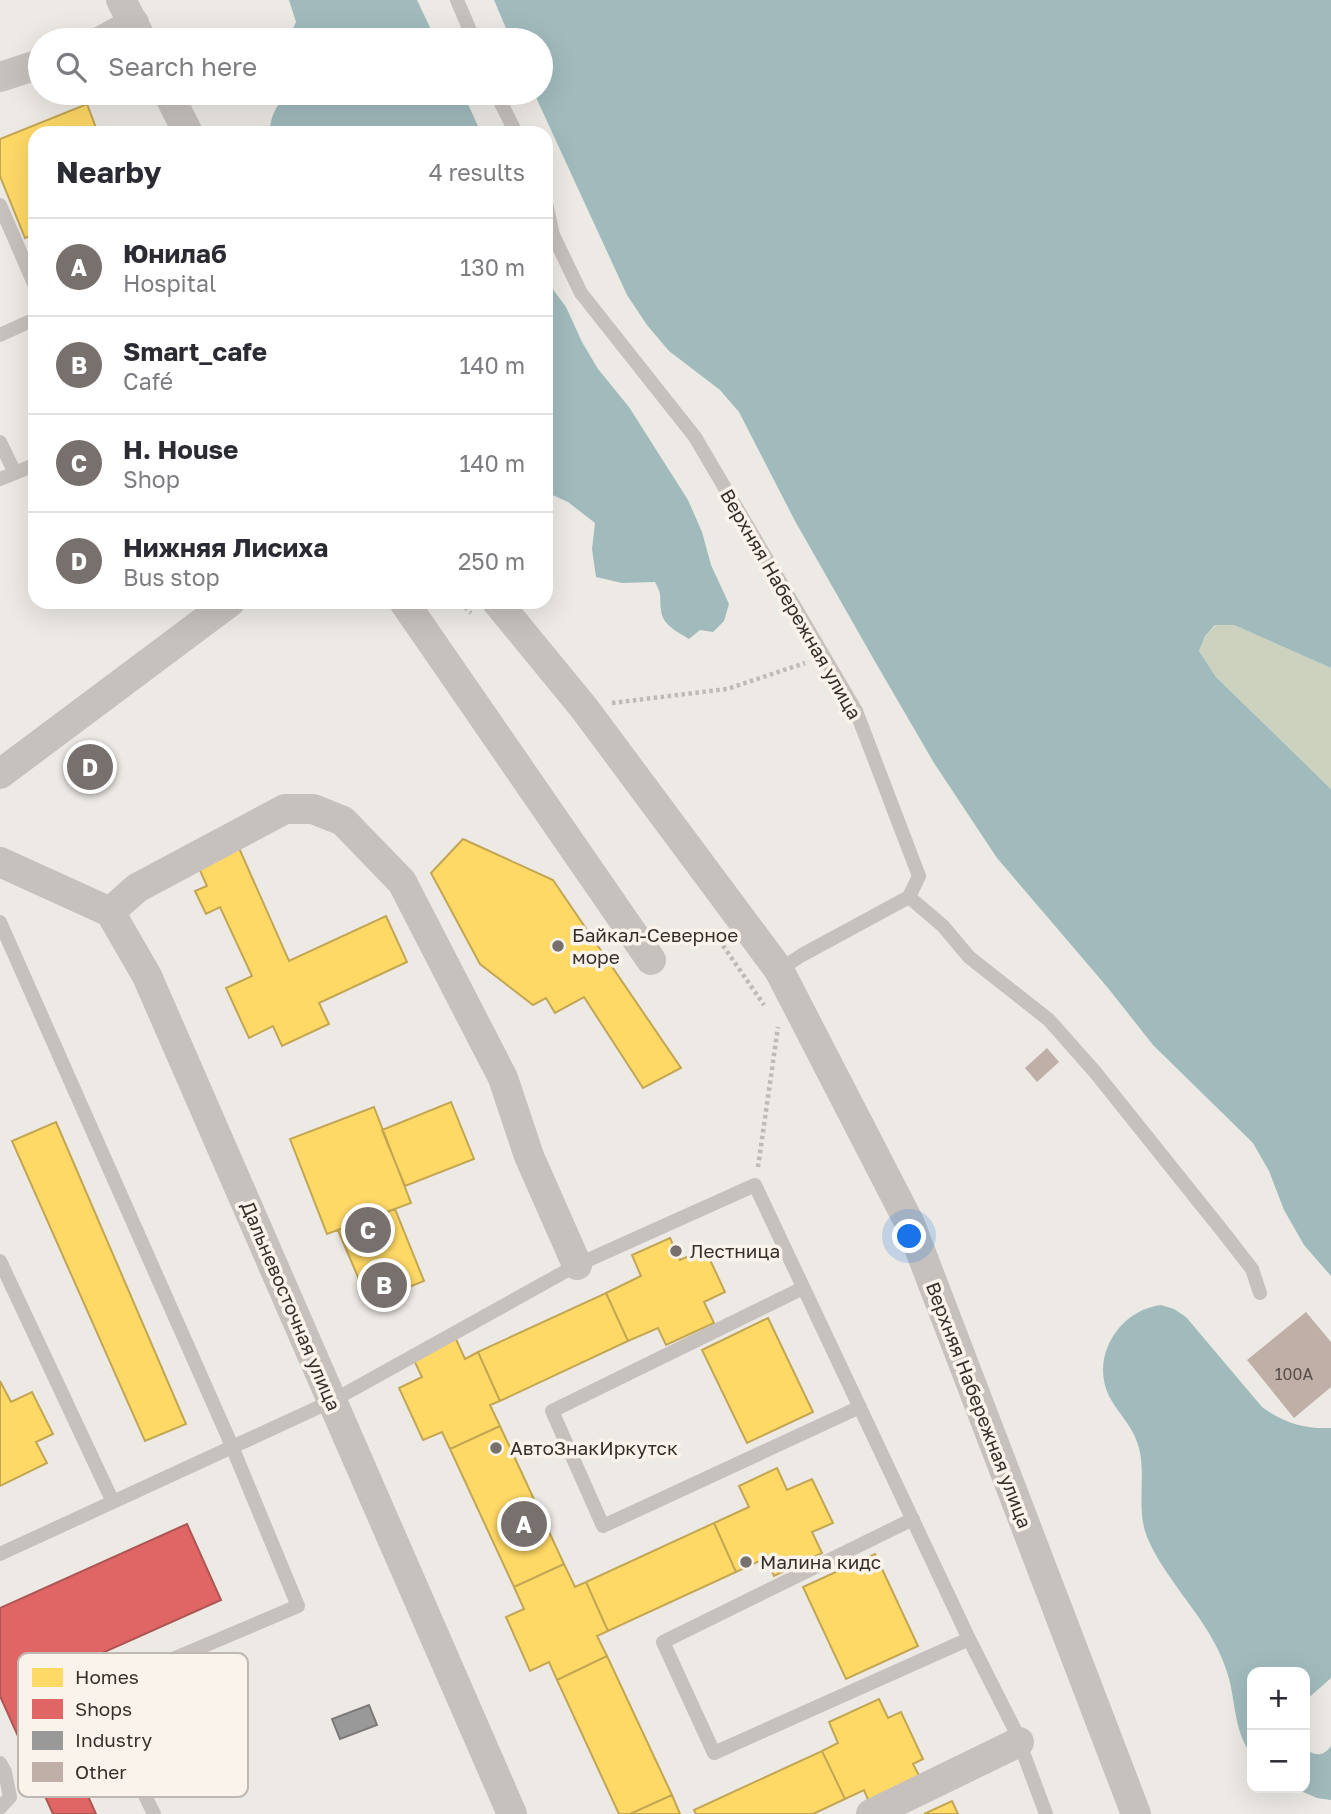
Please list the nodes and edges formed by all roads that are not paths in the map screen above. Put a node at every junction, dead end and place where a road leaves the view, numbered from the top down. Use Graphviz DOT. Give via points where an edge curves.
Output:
graph roads {
  1 [pos="457,0"];
  2 [pos="469,28"];
  3 [pos="28,68"];
  4 [pos="0,77"];
  5 [pos="174,105"];
  6 [pos="502,105"];
  7 [pos="184,126"];
  8 [pos="512,126"];
  9 [pos="0,205"];
  10 [pos="553,235"];
  11 [pos="28,270"];
  12 [pos="28,322"];
  13 [pos="0,335"];
  14 [pos="0,442"];
  15 [pos="28,468"];
  16 [pos="15,473"];
  17 [pos="0,479"];
  18 [pos="221,609"];
  19 [pos="409,609"];
  20 [pos="487,611"];
  21 [pos="0,774"];
  22 [pos="0,862"];
  23 [pos="909,897"];
  24 [pos="110,912"];
  25 [pos="0,922"];
  26 [pos="651,960"];
  27 [pos="779,970"];
  28 [pos="0,1261"];
  29 [pos="577,1265"];
  30 [pos="803,1288"];
  31 [pos="1260,1293"];
  32 [pos="332,1401"];
  33 [pos="860,1407"];
  34 [pos="232,1446"];
  35 [pos="113,1502"];
  36 [pos="913,1519"];
  37 [pos="0,1554"];
  38 [pos="969,1639"];
  39 [pos="187,1653"];
  40 [pos="1019,1742"];
  41 [pos="0,1763"];
  42 [pos="146,1797"];
  43 [pos="0,1808"];
  44 [pos="873,1812"];
  45 [pos="154,1814"];
  46 [pos="513,1814"];
  47 [pos="1046,1814"];
  48 [pos="1136,1814"];
  1 -- 2 [label="lane"];
  3 -- 4 [label="street"];
  5 -- 7 [label="street"];
  6 -- 8 [label="lane"];
  9 -- 11 [label="lane"];
  10 -- 23 [label="lane, Верхняя Набережная улица" via="581,293 695,437 856,711 919,876"];
  12 -- 13 [label="lane"];
  14 -- 16 [label="lane"];
  15 -- 16 [label="lane"];
  16 -- 17 [label="lane"];
  18 -- 21 [label="street"];
  19 -- 26 [label="street"];
  20 -- 27 [label="street, Верхняя Набережная улица" via="584,708"];
  22 -- 24 [label="street"];
  23 -- 27 [label="lane"];
  23 -- 31 [label="lane" via="943,926 969,957 1049,1020 1252,1269"];
  24 -- 29 [label="street" via="137,888 285,809 313,809 343,821 402,882 503,1078 529,1156"];
  24 -- 32 [label="street, Дальневосточная улица" via="147,976"];
  25 -- 34 [label="lane"];
  27 -- 48 [label="street, Верхняя Набережная улица" via="909,1224"];
  28 -- 35 [label="lane"];
  29 -- 30 [label="lane" via="755,1185"];
  29 -- 32 [label="lane"];
  30 -- 33 [label="lane"];
  30 -- 33 [label="lane" via="552,1411 603,1526"];
  32 -- 34 [label="lane"];
  32 -- 46 [label="street, Дальневосточная улица"];
  33 -- 36 [label="lane"];
  34 -- 35 [label="lane"];
  34 -- 39 [label="lane" via="298,1606"];
  35 -- 37 [label="lane"];
  36 -- 38 [label="lane"];
  36 -- 38 [label="lane" via="663,1642 714,1753"];
  38 -- 40 [label="lane"];
  40 -- 44 [label="street"];
  40 -- 47 [label="lane"];
  41 -- 43 [label="lane" via="10,1797"];
  42 -- 45 [label="lane"];
}
